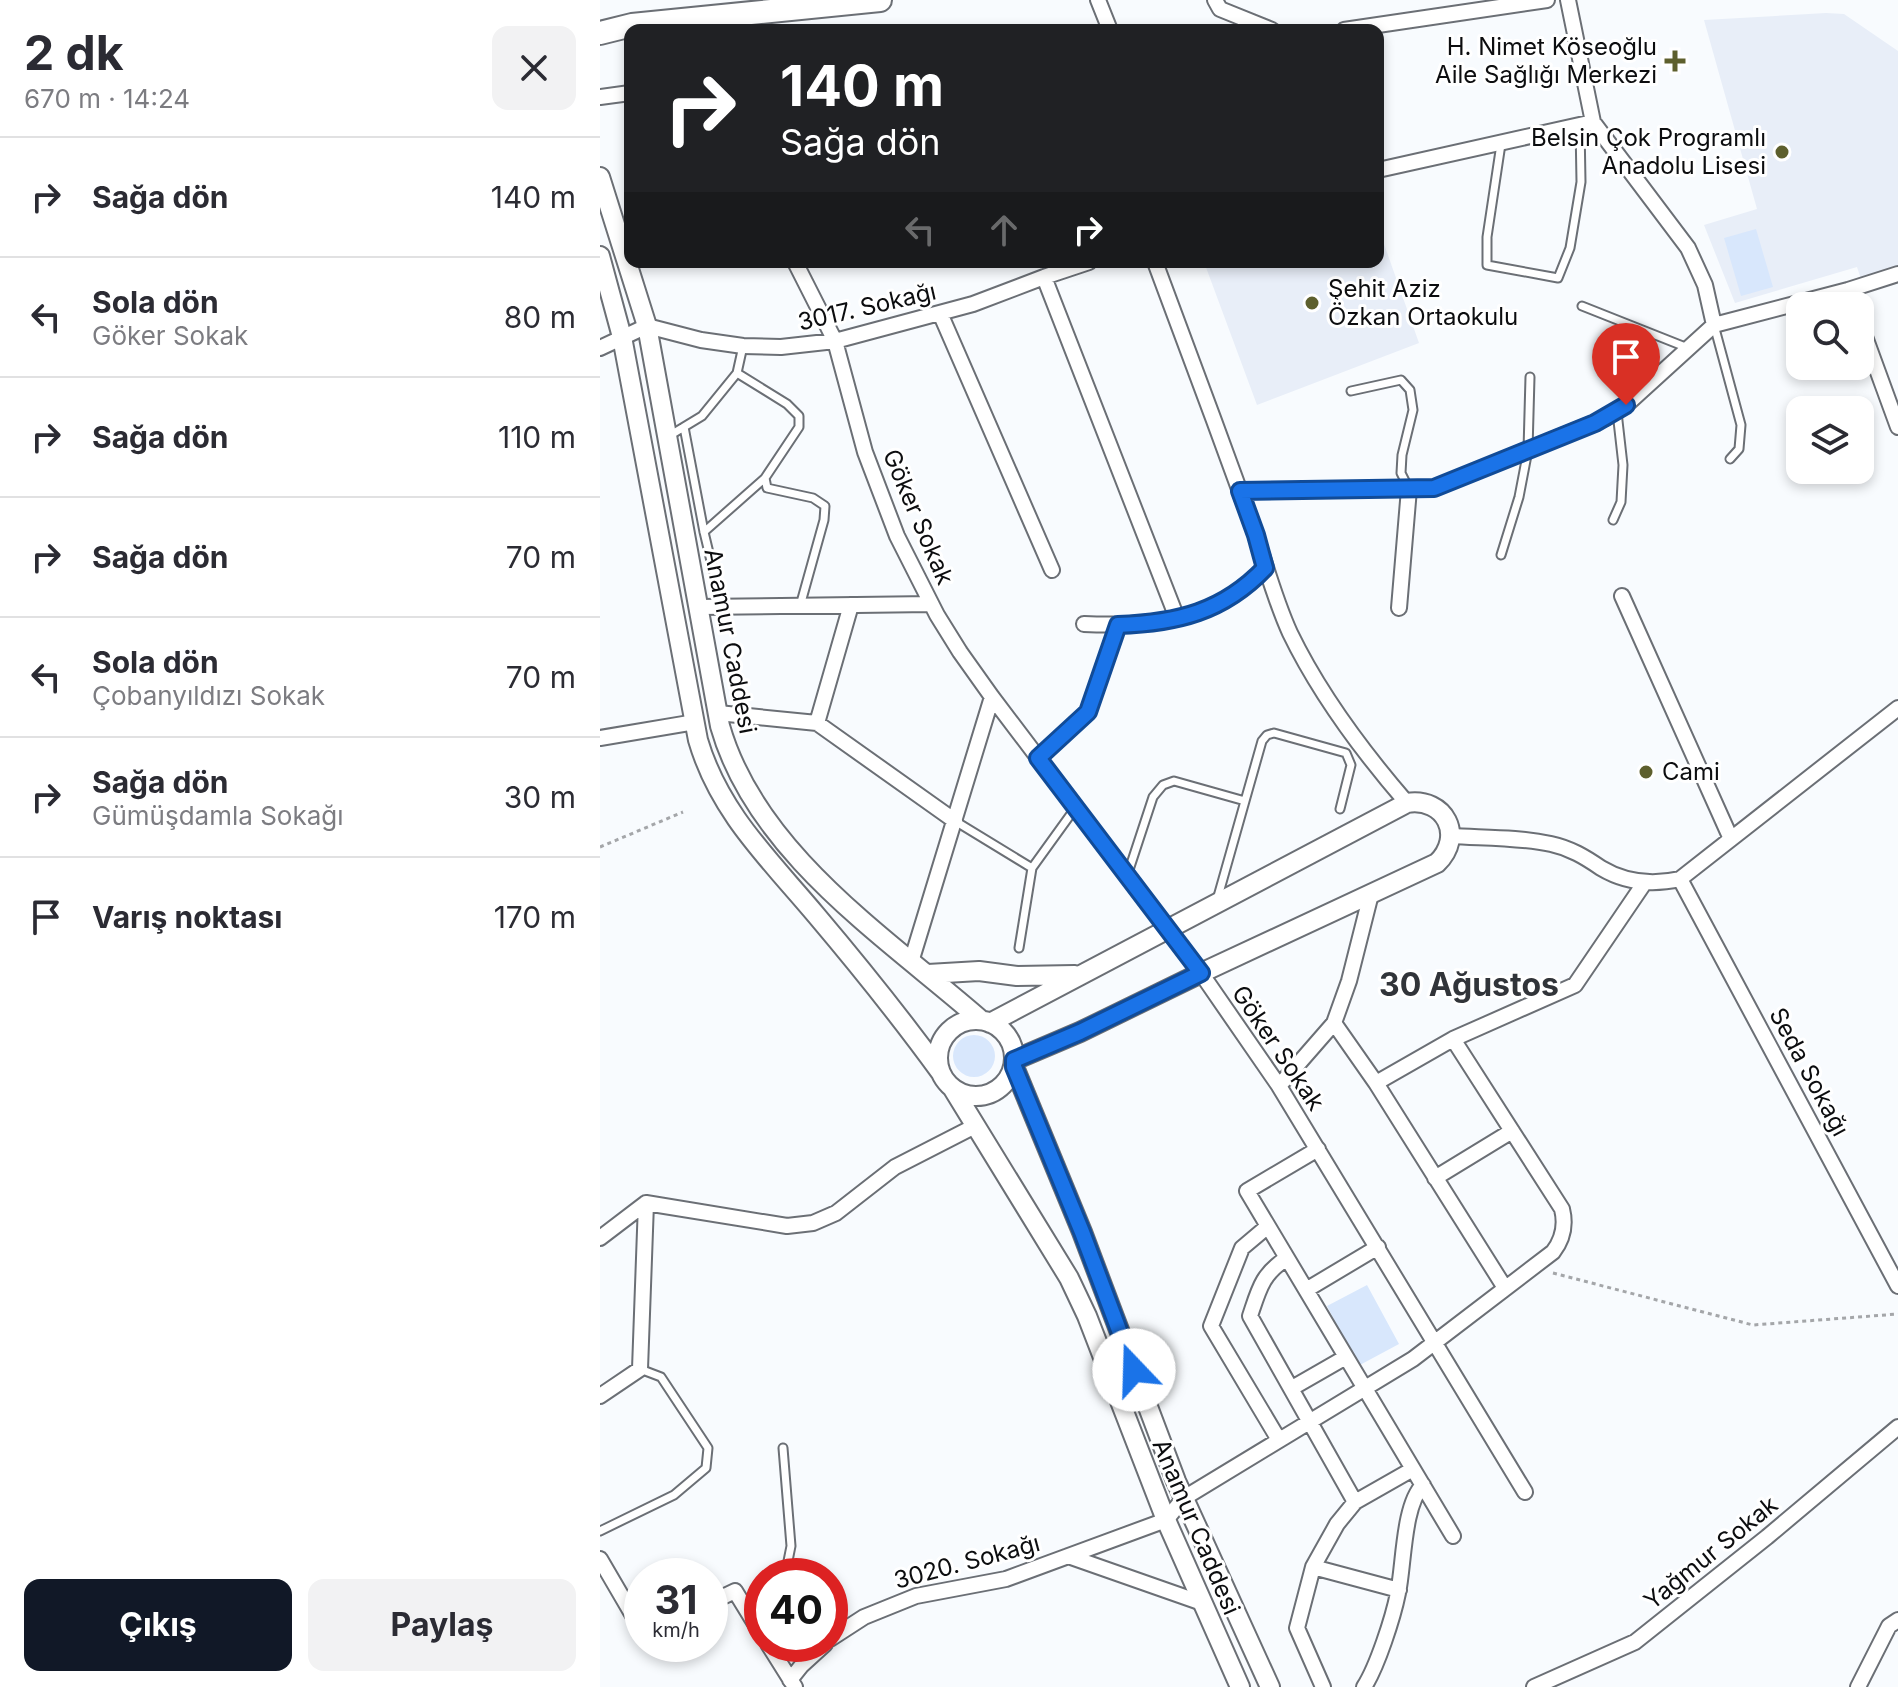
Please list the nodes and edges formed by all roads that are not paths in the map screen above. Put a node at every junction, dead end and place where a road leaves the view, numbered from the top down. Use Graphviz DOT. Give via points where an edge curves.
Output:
graph roads {
  1 [pos="880,0"];
  2 [pos="1098,0"];
  3 [pos="1215,0"];
  4 [pos="1547,0"];
  5 [pos="1568,0"];
  6 [pos="642,24"];
  7 [pos="1108,24"];
  8 [pos="1257,24"];
  9 [pos="1384,24"];
  10 [pos="624,27"];
  11 [pos="600,33"];
  12 [pos="624,94"];
  13 [pos="600,97"];
  14 [pos="1586,123"];
  15 [pos="1501,142"];
  16 [pos="1384,169"];
  17 [pos="600,177"];
  18 [pos="624,244"];
  19 [pos="600,256"];
  20 [pos="631,268"];
  21 [pos="798,268"];
  22 [pos="1071,268"];
  23 [pos="1157,268"];
  24 [pos="1898,274"];
  25 [pos="1044,277"];
  26 [pos="1848,290"];
  27 [pos="1582,306"];
  28 [pos="940,313"];
  29 [pos="1714,325"];
  30 [pos="647,326"];
  31 [pos="622,337"];
  32 [pos="835,341"];
  33 [pos="743,346"];
  34 [pos="600,348"];
  35 [pos="1688,348"];
  36 [pos="1874,361"];
  37 [pos="737,373"];
  38 [pos="1530,377"];
  39 [pos="1351,391"];
  40 [pos="1617,412"];
  41 [pos="1898,427"];
  42 [pos="676,432"];
  43 [pos="1528,450"];
  44 [pos="1730,459"];
  45 [pos="765,478"];
  46 [pos="1409,489"];
  47 [pos="1240,491"];
  48 [pos="1613,520"];
  49 [pos="704,532"];
  50 [pos="1501,555"];
  51 [pos="1265,568"];
  52 [pos="1052,570"];
  53 [pos="1622,596"];
  54 [pos="931,604"];
  55 [pos="851,605"];
  56 [pos="800,606"];
  57 [pos="699,607"];
  58 [pos="722,607"];
  59 [pos="1399,608"];
  60 [pos="1177,618"];
  61 [pos="1084,624"];
  62 [pos="1118,625"];
  63 [pos="992,697"];
  64 [pos="1898,708"];
  65 [pos="718,713"];
  66 [pos="695,722"];
  67 [pos="817,723"];
  68 [pos="600,738"];
  69 [pos="1038,758"];
  70 [pos="1245,801"];
  71 [pos="1407,803"];
  72 [pos="1076,807"];
  73 [pos="1340,809"];
  74 [pos="955,821"];
  75 [pos="1451,836"];
  76 [pos="1731,839"];
  77 [pos="1032,868"];
  78 [pos="1127,875"];
  79 [pos="1680,879"];
  80 [pos="1645,882"];
  81 [pos="1371,894"];
  82 [pos="1215,904"];
  83 [pos="1169,929"];
  84 [pos="1019,948"];
  85 [pos="911,962"];
  86 [pos="1201,973"];
  87 [pos="928,974"];
  88 [pos="1082,974"];
  89 [pos="985,1021"];
  90 [pos="1334,1023"];
  91 [pos="1453,1039"];
  92 [pos="1014,1063"];
  93 [pos="941,1073"];
  94 [pos="1376,1083"];
  95 [pos="1279,1086"];
  96 [pos="953,1089"];
  97 [pos="975,1126"];
  98 [pos="1512,1131"];
  99 [pos="1318,1149"];
  100 [pos="1435,1178"];
  101 [pos="646,1203"];
  102 [pos="1268,1226"];
  103 [pos="600,1238"];
  104 [pos="1378,1247"];
  105 [pos="1287,1258"];
  106 [pos="1898,1286"];
  107 [pos="1505,1288"];
  108 [pos="1306,1290"];
  109 [pos="1436,1343"];
  110 [pos="1346,1357"];
  111 [pos="640,1369"];
  112 [pos="1292,1388"];
  113 [pos="1364,1388"];
  114 [pos="600,1396"];
  115 [pos="1311,1421"];
  116 [pos="1898,1427"];
  117 [pos="1279,1440"];
  118 [pos="783,1448"];
  119 [pos="1413,1469"];
  120 [pos="1423,1485"];
  121 [pos="1525,1492"];
  122 [pos="1184,1498"];
  123 [pos="1355,1502"];
  124 [pos="1166,1520"];
  125 [pos="600,1531"];
  126 [pos="1453,1536"];
  127 [pos="1068,1556"];
  128 [pos="789,1558"];
  129 [pos="600,1559"];
  130 [pos="1313,1567"];
  131 [pos="1399,1590"];
  132 [pos="728,1594"];
  133 [pos="624,1600"];
  134 [pos="744,1600"];
  135 [pos="1202,1603"];
  136 [pos="1898,1620"];
  137 [pos="848,1627"];
  138 [pos="779,1662"];
  139 [pos="805,1662"];
  140 [pos="793,1684"];
  141 [pos="1240,1687"];
  142 [pos="1270,1687"];
  143 [pos="1323,1687"];
  144 [pos="1364,1687"];
  145 [pos="1534,1687"];
  146 [pos="1858,1687"];
  1 -- 6 [label="main road"];
  2 -- 7 [label="street"];
  3 -- 8 [label="street" via="1220,9"];
  4 -- 9 [label="street"];
  5 -- 14 [label="street"];
  10 -- 11 [label="main road"];
  12 -- 13 [label="street"];
  14 -- 15 [label="street"];
  14 -- 15 [label="lane" via="1570,248 1558,278 1487,265"];
  14 -- 29 [label="street" via="1688,248 1705,285"];
  15 -- 16 [label="street"];
  17 -- 18 [label="street, Anamur Caddesi"];
  19 -- 31 [label="street, Anamur Caddesi"];
  20 -- 30 [label="street, Anamur Caddesi"];
  21 -- 32 [label="street, Göker Sokak"];
  22 -- 25 [label="street, 3017. Sokağı"];
  23 -- 47 [label="street"];
  24 -- 26 [label="street"];
  25 -- 28 [label="street, 3017. Sokağı"];
  25 -- 60 [label="street"];
  26 -- 29 [label="street"];
  27 -- 35 [label="lane"];
  28 -- 32 [label="street, 3017. Sokağı"];
  28 -- 52 [label="street"];
  29 -- 35 [label="street"];
  29 -- 44 [label="lane" via="1741,425 1739,449"];
  30 -- 31 [label="street"];
  30 -- 33 [label="street, 3017. Sokağı"];
  30 -- 42 [label="street, Anamur Caddesi"];
  31 -- 34 [label="street"];
  31 -- 66 [label="street, Anamur Caddesi"];
  32 -- 33 [label="street, 3017. Sokağı"];
  32 -- 54 [label="street, Göker Sokak" via="880,494"];
  33 -- 37 [label="lane"];
  35 -- 40 [label="street"];
  36 -- 41 [label="street"];
  37 -- 42 [label="lane" via="702,416"];
  37 -- 45 [label="lane" via="799,416 799,427"];
  38 -- 43 [label="lane"];
  39 -- 46 [label="lane" via="1401,380 1410,390 1413,410 1401,473"];
  40 -- 43 [label="street"];
  40 -- 48 [label="lane" via="1623,465 1621,502"];
  42 -- 49 [label="lane"];
  42 -- 57 [label="street, Anamur Caddesi"];
  43 -- 46 [label="street" via="1434,488"];
  43 -- 50 [label="lane"];
  45 -- 49 [label="lane"];
  45 -- 56 [label="lane" via="767,488 813,498 825,506"];
  46 -- 47 [label="street"];
  46 -- 59 [label="street"];
  47 -- 51 [label="street"];
  49 -- 58 [label="lane"];
  51 -- 60 [label="street" via="1222,603"];
  51 -- 71 [label="street" via="1311,671 1357,742"];
  53 -- 76 [label="street"];
  54 -- 55 [label="street"];
  54 -- 63 [label="street, Göker Sokak"];
  55 -- 56 [label="street"];
  55 -- 67 [label="street"];
  56 -- 58 [label="street"];
  57 -- 58 [label="street"];
  57 -- 65 [label="street, Anamur Caddesi"];
  60 -- 62 [label="street"];
  61 -- 62 [label="street"];
  62 -- 69 [label="street" via="1088,712"];
  63 -- 69 [label="street, Göker Sokak"];
  63 -- 74 [label="street"];
  64 -- 76 [label="street"];
  65 -- 67 [label="street"];
  65 -- 85 [label="street, Anamur Caddesi" via="735,769 767,821 818,879"];
  66 -- 68 [label="street"];
  66 -- 93 [label="street, Anamur Caddesi" via="710,775 746,833"];
  67 -- 74 [label="street"];
  69 -- 72 [label="street, Göker Sokak"];
  70 -- 73 [label="lane" via="1262,741 1274,733 1346,753 1351,765"];
  70 -- 78 [label="lane" via="1174,781 1163,785 1153,797"];
  70 -- 82 [label="lane"];
  71 -- 75 [label="street" via="1423,802 1437,809"];
  71 -- 82 [label="street"];
  72 -- 77 [label="lane"];
  72 -- 78 [label="street, Göker Sokak"];
  74 -- 77 [label="lane"];
  74 -- 85 [label="street"];
  75 -- 80 [label="street" via="1549,844 1579,853 1625,879"];
  75 -- 81 [label="street" via="1437,863"];
  76 -- 79 [label="street"];
  77 -- 84 [label="lane"];
  78 -- 83 [label="street, Göker Sokak"];
  79 -- 80 [label="street"];
  79 -- 106 [label="street, Seda Sokağı"];
  80 -- 91 [label="street" via="1575,985"];
  81 -- 86 [label="street"];
  81 -- 90 [label="street"];
  82 -- 83 [label="street"];
  83 -- 86 [label="street, Göker Sokak"];
  83 -- 88 [label="street"];
  85 -- 87 [label="street, Anamur Caddesi"];
  86 -- 92 [label="street"];
  86 -- 95 [label="street, Göker Sokak"];
  87 -- 88 [label="street"];
  87 -- 89 [label="street, Anamur Caddesi"];
  88 -- 89 [label="street"];
  89 -- 92 [label="street" via="1011,1041"];
  89 -- 93 [label="street" via="961,1023 945,1035 938,1053"];
  90 -- 94 [label="street"];
  90 -- 95 [label="street"];
  91 -- 94 [label="street"];
  91 -- 98 [label="street"];
  92 -- 96 [label="street" via="1005,1084 989,1094 970,1096"];
  92 -- 122 [label="street, Anamur Caddesi"];
  93 -- 96 [label="street"];
  94 -- 100 [label="street"];
  95 -- 99 [label="street, Göker Sokak"];
  96 -- 97 [label="street, Anamur Caddesi"];
  97 -- 101 [label="street" via="895,1167 836,1213 813,1223 787,1226"];
  97 -- 124 [label="street, Anamur Caddesi" via="1069,1278"];
  98 -- 100 [label="street"];
  98 -- 107 [label="street" via="1564,1217 1557,1246"];
  99 -- 102 [label="street" via="1247,1191"];
  99 -- 104 [label="street, Göker Sokak"];
  100 -- 107 [label="street"];
  101 -- 103 [label="street"];
  101 -- 111 [label="street"];
  102 -- 105 [label="street"];
  102 -- 117 [label="street" via="1242,1248 1211,1326"];
  104 -- 108 [label="street"];
  104 -- 109 [label="street, Göker Sokak"];
  105 -- 108 [label="street"];
  105 -- 112 [label="street" via="1261,1283 1250,1316"];
  107 -- 109 [label="street"];
  108 -- 110 [label="street"];
  109 -- 113 [label="street"];
  109 -- 121 [label="street, Göker Sokak"];
  110 -- 112 [label="street"];
  110 -- 113 [label="street"];
  111 -- 114 [label="street"];
  111 -- 125 [label="lane" via="661,1377 669,1389 708,1448 706,1468 674,1495"];
  112 -- 115 [label="street"];
  113 -- 115 [label="street"];
  113 -- 119 [label="street"];
  115 -- 117 [label="street"];
  115 -- 123 [label="street"];
  116 -- 145 [label="street, Yağmur Sokak" via="1635,1642"];
  117 -- 122 [label="street"];
  118 -- 128 [label="lane"];
  119 -- 120 [label="street"];
  119 -- 123 [label="street"];
  120 -- 126 [label="street"];
  120 -- 131 [label="street" via="1410,1509"];
  122 -- 124 [label="street"];
  122 -- 142 [label="street, Anamur Caddesi"];
  123 -- 130 [label="street"];
  124 -- 127 [label="street, 3020. Sokağı"];
  124 -- 135 [label="street, Anamur Caddesi"];
  127 -- 135 [label="street"];
  127 -- 137 [label="street, 3020. Sokağı" via="1006,1579 916,1596"];
  129 -- 133 [label="street"];
  130 -- 131 [label="street"];
  130 -- 143 [label="street" via="1297,1628"];
  131 -- 144 [label="street"];
  132 -- 134 [label="street" via="735,1591"];
  135 -- 141 [label="street, Anamur Caddesi"];
  136 -- 146 [label="street" via="1889,1626"];
  138 -- 140 [label="street"];
  139 -- 140 [label="street"];
}
